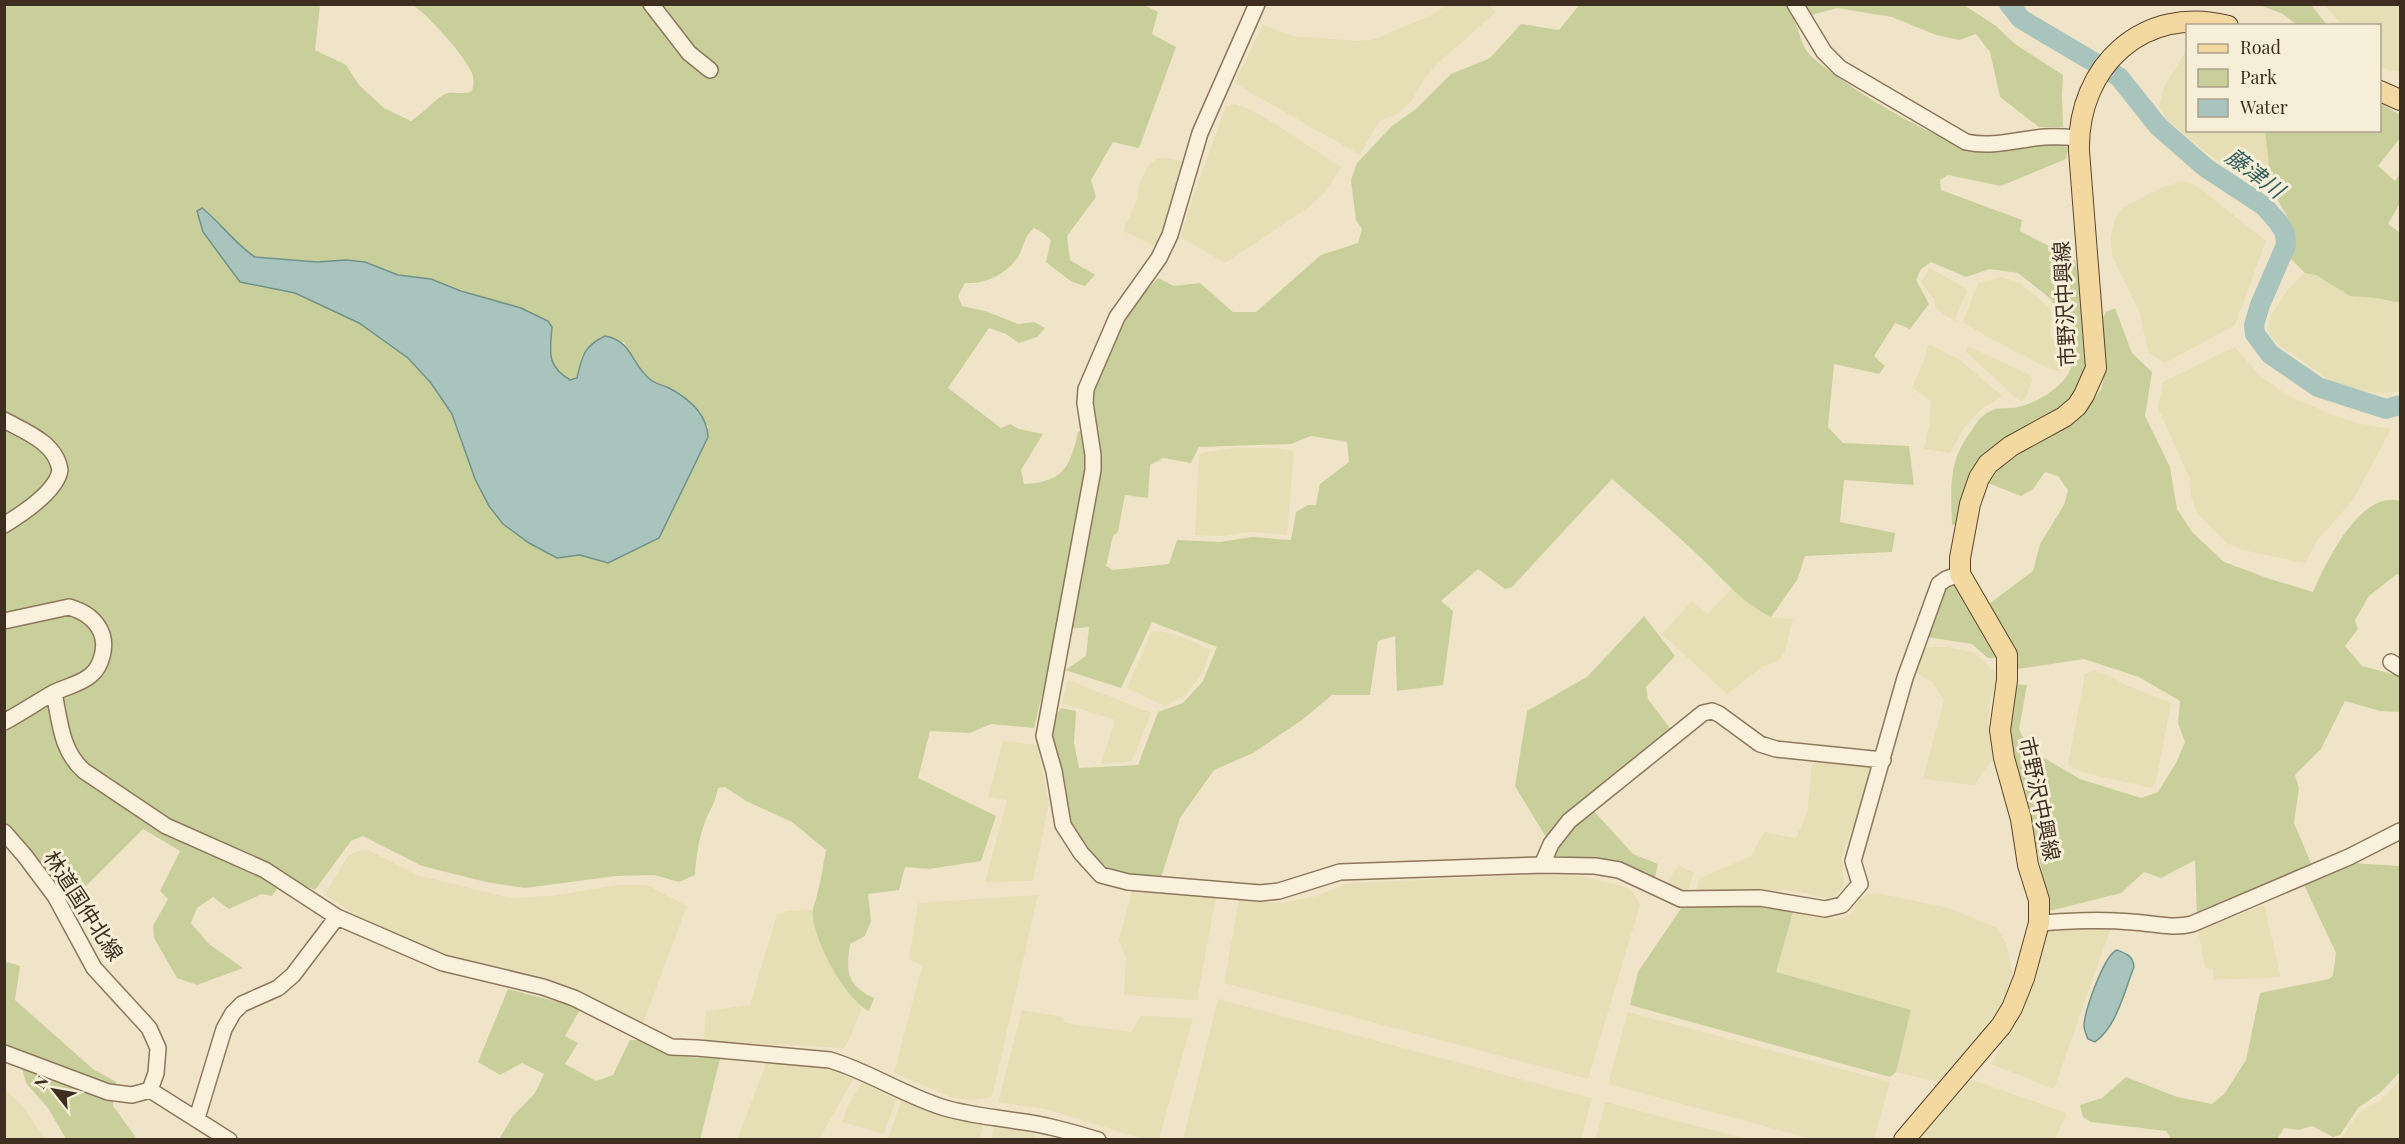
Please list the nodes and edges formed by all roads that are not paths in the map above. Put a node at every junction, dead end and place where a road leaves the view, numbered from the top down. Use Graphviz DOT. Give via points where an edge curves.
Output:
graph roads {
  1 [pos="651,4"];
  2 [pos="1257,4"];
  3 [pos="1796,4"];
  4 [pos="2220,24"];
  5 [pos="710,70"];
  6 [pos="2381,92"];
  7 [pos="2400,100"];
  8 [pos="2079,138"];
  9 [pos="4,420"];
  10 [pos="4,525"];
  11 [pos="1960,574"];
  12 [pos="4,621"];
  13 [pos="54,693"];
  14 [pos="4,722"];
  15 [pos="1883,760"];
  16 [pos="2400,831"];
  17 [pos="4,832"];
  18 [pos="1542,865"];
  19 [pos="337,917"];
  20 [pos="2039,923"];
  21 [pos="4,1053"];
  22 [pos="150,1090"];
  23 [pos="197,1118"];
  24 [pos="229,1140"];
  25 [pos="1098,1140"];
  26 [pos="1904,1140"];
  1 -- 5 [label="street" via="688,53"];
  2 -- 18 [label="street" via="1200,133 1170,235 1159,258 1117,317 1086,389 1093,470 1044,736 1064,825 1095,871 1106,878 1227,892 1279,891 1340,872"];
  3 -- 8 [label="street" via="1824,52 1840,68 1966,142 1982,145 2047,136"];
  4 -- 8 [label="main road, 市野沢中興線" via="2173,22 2143,33 2120,49 2091,87"];
  6 -- 7 [label="main road"];
  8 -- 11 [label="main road, 市野沢中興線" via="2096,368 2077,406 1988,464 1970,504"];
  9 -- 10 [label="street" via="49,447 60,470 52,488"];
  11 -- 15 [label="street" via="1939,584 1905,678"];
  11 -- 20 [label="main road, 市野沢中興線" via="2007,655 2000,730 2039,900"];
  12 -- 13 [label="street" via="69,608 96,622 103,647 96,669 90,676"];
  13 -- 14 [label="street"];
  13 -- 19 [label="street" via="64,742 72,761 84,771 166,826 265,870"];
  15 -- 18 [label="street" via="1776,749 1760,744 1719,714 1703,713 1569,821 1551,844"];
  15 -- 18 [label="street" via="1853,861 1860,884 1842,904 1825,909 1760,898 1681,899 1619,870"];
  16 -- 20 [label="street" via="2349,857 2179,928 2093,920"];
  17 -- 22 [label="street, 林道国仲北線" via="54,896 94,968 149,1028 158,1048"];
  19 -- 23 [label="street" via="293,975 233,1013 224,1029"];
  19 -- 25 [label="street" via="443,963 574,998 670,1047 830,1060 914,1098 947,1108 1044,1125"];
  20 -- 26 [label="main road, 市野沢中興線" via="2024,978 2001,1026"];
  21 -- 22 [label="street" via="108,1092 132,1095"];
  22 -- 23 [label="street"];
  23 -- 24 [label="street"];
}
